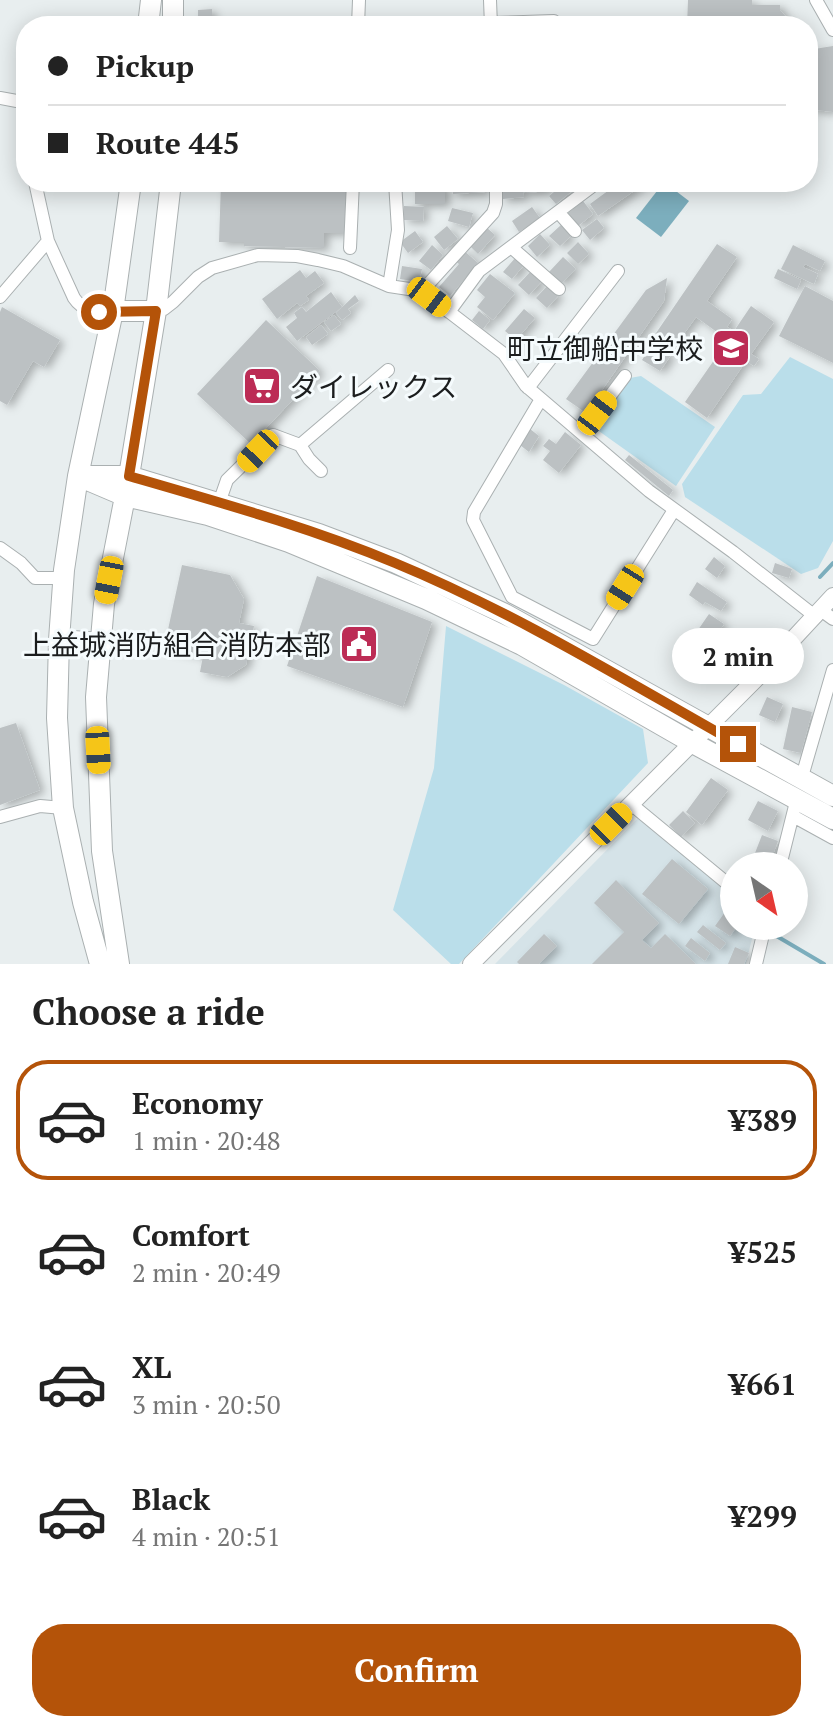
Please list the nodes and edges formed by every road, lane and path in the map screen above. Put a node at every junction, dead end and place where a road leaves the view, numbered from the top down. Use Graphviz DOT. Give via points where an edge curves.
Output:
graph roads {
  1 [pos="816,0"];
  2 [pos="833,30"];
  3 [pos="37,192"];
  4 [pos="130,192"];
  5 [pos="170,192"];
  6 [pos="353,192"];
  7 [pos="396,192"];
  8 [pos="496,192"];
  9 [pos="585,192"];
  10 [pos="559,213"];
  11 [pos="575,231"];
  12 [pos="48,241"];
  13 [pos="511,247"];
  14 [pos="350,248"];
  15 [pos="618,271"];
  16 [pos="389,286"];
  17 [pos="559,289"];
  18 [pos="422,291"];
  19 [pos="0,297"];
  20 [pos="113,311"];
  21 [pos="156,311"];
  22 [pos="449,312"];
  23 [pos="388,370"];
  24 [pos="625,376"];
  25 [pos="528,388"];
  26 [pos="541,399"];
  27 [pos="583,432"];
  28 [pos="300,445"];
  29 [pos="321,471"];
  30 [pos="78,476"];
  31 [pos="127,486"];
  32 [pos="219,503"];
  33 [pos="674,510"];
  34 [pos="0,548"];
  35 [pos="63,578"];
  36 [pos="833,596"];
  37 [pos="508,606"];
  38 [pos="824,615"];
  39 [pos="59,640"];
  40 [pos="101,643"];
  41 [pos="833,670"];
  42 [pos="707,727"];
  43 [pos="691,742"];
  44 [pos="833,796"];
  45 [pos="797,798"];
  46 [pos="100,804"];
  47 [pos="631,804"];
  48 [pos="63,808"];
  49 [pos="0,817"];
  50 [pos="833,819"];
  51 [pos="833,838"];
  52 [pos="784,852"];
  53 [pos="720,877"];
  54 [pos="762,940"];
  55 [pos="100,964"];
  56 [pos="119,964"];
  57 [pos="471,964"];
  58 [pos="756,964"];
  1 -- 2 [label="street"];
  3 -- 12 [label="street"];
  4 -- 20 [label="highway"];
  5 -- 21 [label="highway"];
  6 -- 14 [label="street"];
  7 -- 16 [label="street" via="398,230"];
  8 -- 18 [label="street" via="493,213"];
  9 -- 10 [label="street"];
  10 -- 11 [label="street"];
  10 -- 13 [label="street"];
  12 -- 19 [label="street"];
  12 -- 20 [label="street" via="79,306"];
  13 -- 17 [label="street"];
  13 -- 22 [label="street" via="479,271"];
  15 -- 25 [label="street"];
  16 -- 18 [label="street"];
  16 -- 21 [label="street" via="318,260 258,255 212,268"];
  18 -- 22 [label="street"];
  20 -- 21 [label="highway"];
  20 -- 30 [label="highway"];
  21 -- 31 [label="highway"];
  22 -- 25 [label="street" via="504,354"];
  23 -- 28 [label="street"];
  24 -- 27 [label="street"];
  25 -- 26 [label="street"];
  26 -- 27 [label="street"];
  26 -- 37 [label="street" via="474,512"];
  27 -- 33 [label="street"];
  28 -- 29 [label="street"];
  28 -- 32 [label="street" via="273,435 227,480"];
  30 -- 31 [label="highway"];
  30 -- 35 [label="highway"];
  31 -- 32 [label="highway"];
  31 -- 40 [label="highway"];
  31 -- 43 [label="highway" via="367,572 522,645"];
  32 -- 37 [label="highway" via="319,534"];
  33 -- 37 [label="street" via="593,639"];
  33 -- 38 [label="street"];
  34 -- 35 [label="street" via="35,578"];
  35 -- 39 [label="highway"];
  36 -- 38 [label="street"];
  37 -- 42 [label="highway"];
  38 -- 42 [label="street"];
  39 -- 40 [label="highway"];
  39 -- 48 [label="highway"];
  40 -- 46 [label="highway" via="96,697"];
  41 -- 45 [label="street"];
  42 -- 43 [label="street"];
  42 -- 45 [label="highway"];
  43 -- 45 [label="highway"];
  43 -- 47 [label="street"];
  44 -- 45 [label="highway"];
  45 -- 50 [label="highway"];
  45 -- 51 [label="street"];
  45 -- 52 [label="street"];
  46 -- 48 [label="highway"];
  46 -- 56 [label="highway"];
  47 -- 53 [label="street"];
  47 -- 57 [label="street"];
  48 -- 49 [label="street" via="40,806"];
  48 -- 55 [label="highway"];
  54 -- 58 [label="street"];
}
